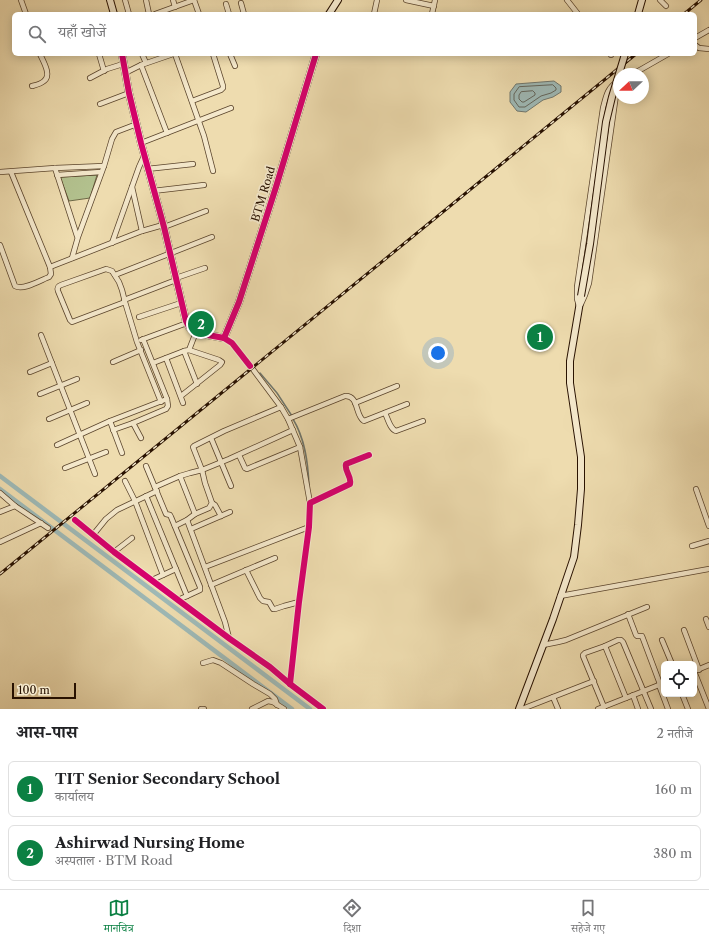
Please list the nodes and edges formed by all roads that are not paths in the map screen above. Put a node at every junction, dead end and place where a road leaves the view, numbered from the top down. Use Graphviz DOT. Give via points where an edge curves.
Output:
graph roads {
  1 [pos="21,0"];
  2 [pos="110,0"];
  3 [pos="125,0"];
  4 [pos="146,0"];
  5 [pos="173,0"];
  6 [pos="194,0"];
  7 [pos="338,0"];
  8 [pos="377,0"];
  9 [pos="406,0"];
  10 [pos="435,0"];
  11 [pos="567,0"];
  12 [pos="642,0"];
  13 [pos="660,0"];
  14 [pos="242,3"];
  15 [pos="226,4"];
  16 [pos="434,6"];
  17 [pos="666,6"];
  18 [pos="175,7"];
  19 [pos="25,12"];
  20 [pos="113,12"];
  21 [pos="128,12"];
  22 [pos="149,12"];
  23 [pos="161,12"];
  24 [pos="198,12"];
  25 [pos="228,12"];
  26 [pos="244,12"];
  27 [pos="330,12"];
  28 [pos="374,12"];
  29 [pos="432,12"];
  30 [pos="576,12"];
  31 [pos="639,12"];
  32 [pos="709,30"];
  33 [pos="697,37"];
  34 [pos="697,46"];
  35 [pos="709,49"];
  36 [pos="41,56"];
  37 [pos="100,56"];
  38 [pos="122,56"];
  39 [pos="142,56"];
  40 [pos="168,56"];
  41 [pos="175,56"];
  42 [pos="214,56"];
  43 [pos="231,56"];
  44 [pos="315,56"];
  45 [pos="624,56"];
  46 [pos="664,56"];
  47 [pos="123,64"];
  48 [pos="144,64"];
  49 [pos="235,66"];
  50 [pos="643,68"];
  51 [pos="104,71"];
  52 [pos="125,73"];
  53 [pos="90,78"];
  54 [pos="613,84"];
  55 [pos="32,86"];
  56 [pos="129,93"];
  57 [pos="192,101"];
  58 [pos="100,104"];
  59 [pos="615,104"];
  60 [pos="231,108"];
  61 [pos="199,121"];
  62 [pos="137,124"];
  63 [pos="167,133"];
  64 [pos="141,143"];
  65 [pos="144,156"];
  66 [pos="193,164"];
  67 [pos="104,166"];
  68 [pos="55,168"];
  69 [pos="147,169"];
  70 [pos="213,171"];
  71 [pos="0,172"];
  72 [pos="11,172"];
  73 [pos="101,172"];
  74 [pos="57,175"];
  75 [pos="204,185"];
  76 [pos="132,187"];
  77 [pos="153,191"];
  78 [pos="206,211"];
  79 [pos="163,226"];
  80 [pos="142,231"];
  81 [pos="78,237"];
  82 [pos="212,237"];
  83 [pos="112,243"];
  84 [pos="0,245"];
  85 [pos="170,253"];
  86 [pos="72,258"];
  87 [pos="50,267"];
  88 [pos="205,268"];
  89 [pos="115,275"];
  90 [pos="176,279"];
  91 [pos="124,301"];
  92 [pos="181,303"];
  93 [pos="579,307"];
  94 [pos="139,318"];
  95 [pos="187,323"];
  96 [pos="196,332"];
  97 [pos="41,335"];
  98 [pos="224,338"];
  99 [pos="143,339"];
  100 [pos="137,342"];
  101 [pos="141,350"];
  102 [pos="186,350"];
  103 [pos="166,358"];
  104 [pos="113,362"];
  105 [pos="52,363"];
  106 [pos="153,363"];
  107 [pos="30,372"];
  108 [pos="77,379"];
  109 [pos="197,384"];
  110 [pos="60,386"];
  111 [pos="397,386"];
  112 [pos="40,394"];
  113 [pos="180,396"];
  114 [pos="167,399"];
  115 [pos="161,402"];
  116 [pos="183,402"];
  117 [pos="87,403"];
  118 [pos="355,403"];
  119 [pos="407,404"];
  120 [pos="281,408"];
  121 [pos="70,410"];
  122 [pos="385,413"];
  123 [pos="291,417"];
  124 [pos="48,419"];
  125 [pos="110,421"];
  126 [pos="423,421"];
  127 [pos="133,423"];
  128 [pos="113,430"];
  129 [pos="293,430"];
  130 [pos="80,436"];
  131 [pos="140,438"];
  132 [pos="211,438"];
  133 [pos="57,445"];
  134 [pos="300,447"];
  135 [pos="106,452"];
  136 [pos="122,453"];
  137 [pos="239,455"];
  138 [pos="369,455"];
  139 [pos="89,459"];
  140 [pos="221,462"];
  141 [pos="146,466"];
  142 [pos="65,468"];
  143 [pos="202,470"];
  144 [pos="94,474"];
  145 [pos="180,476"];
  146 [pos="125,481"];
  147 [pos="230,486"];
  148 [pos="156,489"];
  149 [pos="696,489"];
  150 [pos="0,493"];
  151 [pos="146,496"];
  152 [pos="136,502"];
  153 [pos="212,503"];
  154 [pos="310,503"];
  155 [pos="15,506"];
  156 [pos="0,512"];
  157 [pos="230,512"];
  158 [pos="195,514"];
  159 [pos="221,516"];
  160 [pos="75,520"];
  161 [pos="187,520"];
  162 [pos="41,523"];
  163 [pos="175,526"];
  164 [pos="709,526"];
  165 [pos="309,527"];
  166 [pos="48,528"];
  167 [pos="191,529"];
  168 [pos="93,535"];
  169 [pos="132,538"];
  170 [pos="709,541"];
  171 [pos="0,542"];
  172 [pos="692,546"];
  173 [pos="114,552"];
  174 [pos="275,558"];
  175 [pos="205,567"];
  176 [pos="176,569"];
  177 [pos="709,569"];
  178 [pos="246,570"];
  179 [pos="163,575"];
  180 [pos="152,580"];
  181 [pos="211,585"];
  182 [pos="188,596"];
  183 [pos="560,596"];
  184 [pos="178,600"];
  185 [pos="299,602"];
  186 [pos="647,607"];
  187 [pos="628,614"];
  188 [pos="706,619"];
  189 [pos="709,627"];
  190 [pos="684,630"];
  191 [pos="230,639"];
  192 [pos="662,640"];
  193 [pos="543,645"];
  194 [pos="605,646"];
  195 [pos="671,661"];
  196 [pos="693,661"];
  197 [pos="203,663"];
  198 [pos="709,665"];
  199 [pos="697,671"];
  200 [pos="697,674"];
  201 [pos="594,681"];
  202 [pos="290,684"];
  203 [pos="661,684"];
  204 [pos="643,691"];
  205 [pos="633,695"];
  206 [pos="553,697"];
  207 [pos="665,697"];
  208 [pos="683,697"];
  209 [pos="626,698"];
  210 [pos="613,703"];
  211 [pos="277,705"];
  212 [pos="604,707"];
  213 [pos="201,709"];
  214 [pos="204,709"];
  215 [pos="252,709"];
  216 [pos="284,709"];
  217 [pos="323,709"];
  218 [pos="519,709"];
  219 [pos="522,709"];
  220 [pos="558,709"];
  221 [pos="598,709"];
  222 [pos="615,709"];
  223 [pos="638,709"];
  224 [pos="651,709"];
  225 [pos="668,709"];
  226 [pos="688,709"];
  227 [pos="709,709"];
  1 -- 19 [label="street"];
  2 -- 20 [label="main road"];
  3 -- 21 [label="street"];
  4 -- 22 [label="street"];
  5 -- 18 [label="street"];
  6 -- 18 [label="street"];
  6 -- 24 [label="street"];
  7 -- 27 [label="main road"];
  8 -- 28 [label="street"];
  9 -- 16 [label="street"];
  10 -- 16 [label="street"];
  11 -- 30 [label="street"];
  12 -- 31 [label="main road"];
  13 -- 17 [label="street"];
  14 -- 26 [label="street"];
  15 -- 25 [label="street"];
  16 -- 29 [label="street"];
  18 -- 23 [label="street"];
  32 -- 33 [label="street"];
  34 -- 35 [label="street"];
  36 -- 55 [label="street" via="48,74 47,78"];
  37 -- 51 [label="street"];
  38 -- 47 [label="main road"];
  39 -- 48 [label="street"];
  40 -- 48 [label="street"];
  41 -- 57 [label="street"];
  42 -- 57 [label="street" via="223,88"];
  43 -- 49 [label="street"];
  44 -- 98 [label="main road, BTM Road" via="239,302"];
  45 -- 93 [label="main road, bridge" via="606,122"];
  46 -- 50 [label="street"];
  47 -- 51 [label="street"];
  47 -- 52 [label="main road"];
  48 -- 52 [label="street"];
  48 -- 63 [label="street"];
  51 -- 53 [label="street"];
  52 -- 56 [label="main road"];
  54 -- 93 [label="street" via="607,92 603,108 577,287"];
  56 -- 58 [label="street"];
  56 -- 62 [label="main road"];
  57 -- 61 [label="street"];
  59 -- 93 [label="street" via="589,283"];
  60 -- 61 [label="street"];
  61 -- 63 [label="street"];
  61 -- 70 [label="street"];
  62 -- 64 [label="main road"];
  62 -- 67 [label="street" via="116,132"];
  63 -- 64 [label="street"];
  64 -- 65 [label="main road"];
  65 -- 69 [label="main road"];
  65 -- 76 [label="street"];
  66 -- 69 [label="street"];
  67 -- 68 [label="street"];
  67 -- 73 [label="street"];
  68 -- 72 [label="street"];
  68 -- 74 [label="street"];
  69 -- 77 [label="main road"];
  71 -- 72 [label="street"];
  72 -- 87 [label="street"];
  73 -- 74 [label="street"];
  73 -- 81 [label="street"];
  74 -- 81 [label="street"];
  75 -- 77 [label="street"];
  76 -- 80 [label="street"];
  76 -- 83 [label="street"];
  77 -- 79 [label="main road"];
  78 -- 79 [label="street"];
  79 -- 80 [label="street"];
  79 -- 85 [label="main road"];
  80 -- 83 [label="street"];
  81 -- 86 [label="street"];
  82 -- 85 [label="street"];
  83 -- 86 [label="street"];
  84 -- 87 [label="street" via="18,288 24,288 49,277"];
  85 -- 89 [label="street"];
  85 -- 90 [label="main road"];
  86 -- 87 [label="street"];
  88 -- 90 [label="street"];
  89 -- 91 [label="street"];
  89 -- 91 [label="street" via="106,269 59,286 58,291 72,322"];
  90 -- 91 [label="street"];
  90 -- 92 [label="main road"];
  91 -- 100 [label="street"];
  92 -- 94 [label="street"];
  92 -- 95 [label="main road"];
  93 -- 183 [label="main road" via="570,361 570,383 581,458 581,489 574,557"];
  95 -- 96 [label="main road"];
  95 -- 99 [label="street"];
  96 -- 98 [label="main road"];
  96 -- 102 [label="street"];
  97 -- 105 [label="street"];
  98 -- 120 [label="street" via="232,342"];
  99 -- 100 [label="street"];
  99 -- 106 [label="street"];
  100 -- 101 [label="street"];
  101 -- 104 [label="street"];
  101 -- 115 [label="street"];
  102 -- 103 [label="street"];
  102 -- 109 [label="street"];
  102 -- 109 [label="street" via="222,362"];
  103 -- 106 [label="street"];
  103 -- 113 [label="street"];
  105 -- 107 [label="street"];
  105 -- 110 [label="street"];
  106 -- 114 [label="street"];
  108 -- 110 [label="street"];
  109 -- 113 [label="street"];
  110 -- 112 [label="street"];
  110 -- 121 [label="street"];
  111 -- 118 [label="street"];
  113 -- 116 [label="street"];
  114 -- 115 [label="street"];
  114 -- 127 [label="street" via="166,409"];
  115 -- 125 [label="street"];
  117 -- 121 [label="street"];
  118 -- 122 [label="street" via="362,421"];
  118 -- 123 [label="street" via="351,397 345,396"];
  119 -- 122 [label="street"];
  120 -- 123 [label="street"];
  120 -- 132 [label="street"];
  121 -- 124 [label="street"];
  121 -- 130 [label="street"];
  122 -- 126 [label="street" via="394,430"];
  123 -- 129 [label="street"];
  125 -- 128 [label="street"];
  125 -- 130 [label="street"];
  127 -- 128 [label="street"];
  127 -- 131 [label="street"];
  128 -- 136 [label="street"];
  129 -- 134 [label="street"];
  129 -- 137 [label="street"];
  130 -- 133 [label="street"];
  130 -- 139 [label="street"];
  132 -- 140 [label="street"];
  132 -- 143 [label="street" via="196,444 193,448"];
  134 -- 137 [label="street" via="248,469"];
  134 -- 154 [label="street"];
  135 -- 139 [label="street"];
  137 -- 140 [label="street"];
  138 -- 154 [label="street" via="346,464 350,484"];
  139 -- 142 [label="street"];
  139 -- 144 [label="street"];
  140 -- 143 [label="street"];
  140 -- 147 [label="street"];
  141 -- 148 [label="street"];
  143 -- 145 [label="street"];
  143 -- 153 [label="street"];
  145 -- 148 [label="street"];
  145 -- 158 [label="street"];
  146 -- 152 [label="street"];
  148 -- 151 [label="street"];
  148 -- 163 [label="street" via="166,514 171,516"];
  149 -- 164 [label="street"];
  150 -- 155 [label="street"];
  151 -- 152 [label="street"];
  151 -- 176 [label="street"];
  152 -- 168 [label="street" via="117,510"];
  152 -- 179 [label="street"];
  153 -- 158 [label="street" via="209,508"];
  153 -- 159 [label="street"];
  154 -- 165 [label="street"];
  155 -- 156 [label="street"];
  155 -- 162 [label="street"];
  157 -- 159 [label="street"];
  158 -- 161 [label="street"];
  159 -- 167 [label="street"];
  160 -- 168 [label="street"];
  161 -- 163 [label="street"];
  161 -- 167 [label="street"];
  162 -- 166 [label="street"];
  162 -- 171 [label="street"];
  163 -- 182 [label="street" via="201,588"];
  165 -- 175 [label="street"];
  165 -- 185 [label="street"];
  167 -- 175 [label="street"];
  168 -- 173 [label="street"];
  169 -- 173 [label="street"];
  170 -- 172 [label="street"];
  173 -- 180 [label="street"];
  174 -- 178 [label="street"];
  175 -- 181 [label="street"];
  176 -- 179 [label="street"];
  176 -- 182 [label="street"];
  177 -- 183 [label="street"];
  178 -- 181 [label="street"];
  178 -- 185 [label="street" via="260,598 269,602 273,609"];
  179 -- 180 [label="street"];
  180 -- 184 [label="street"];
  181 -- 191 [label="street"];
  182 -- 184 [label="street"];
  183 -- 193 [label="main road"];
  184 -- 191 [label="street"];
  185 -- 202 [label="street"];
  186 -- 187 [label="street"];
  187 -- 193 [label="street" via="566,640"];
  187 -- 203 [label="street" via="636,635 642,636"];
  188 -- 189 [label="street"];
  190 -- 196 [label="street"];
  191 -- 202 [label="street"];
  192 -- 195 [label="street"];
  193 -- 218 [label="main road"];
  194 -- 201 [label="street" via="583,655"];
  194 -- 204 [label="street" via="621,640"];
  194 -- 209 [label="street"];
  197 -- 211 [label="street" via="213,660 221,663 270,694"];
  198 -- 199 [label="street"];
  200 -- 227 [label="street"];
  201 -- 206 [label="street"];
  201 -- 212 [label="street"];
  202 -- 217 [label="street"];
  203 -- 204 [label="street"];
  204 -- 205 [label="street"];
  204 -- 224 [label="street"];
  205 -- 209 [label="street"];
  205 -- 223 [label="street"];
  206 -- 219 [label="street"];
  206 -- 220 [label="street"];
  207 -- 225 [label="street"];
  208 -- 226 [label="street"];
  209 -- 210 [label="street"];
  210 -- 212 [label="street"];
  210 -- 222 [label="street"];
  211 -- 215 [label="street" via="268,701"];
  211 -- 216 [label="street"];
  212 -- 221 [label="street"];
  213 -- 214 [label="street"];
}
